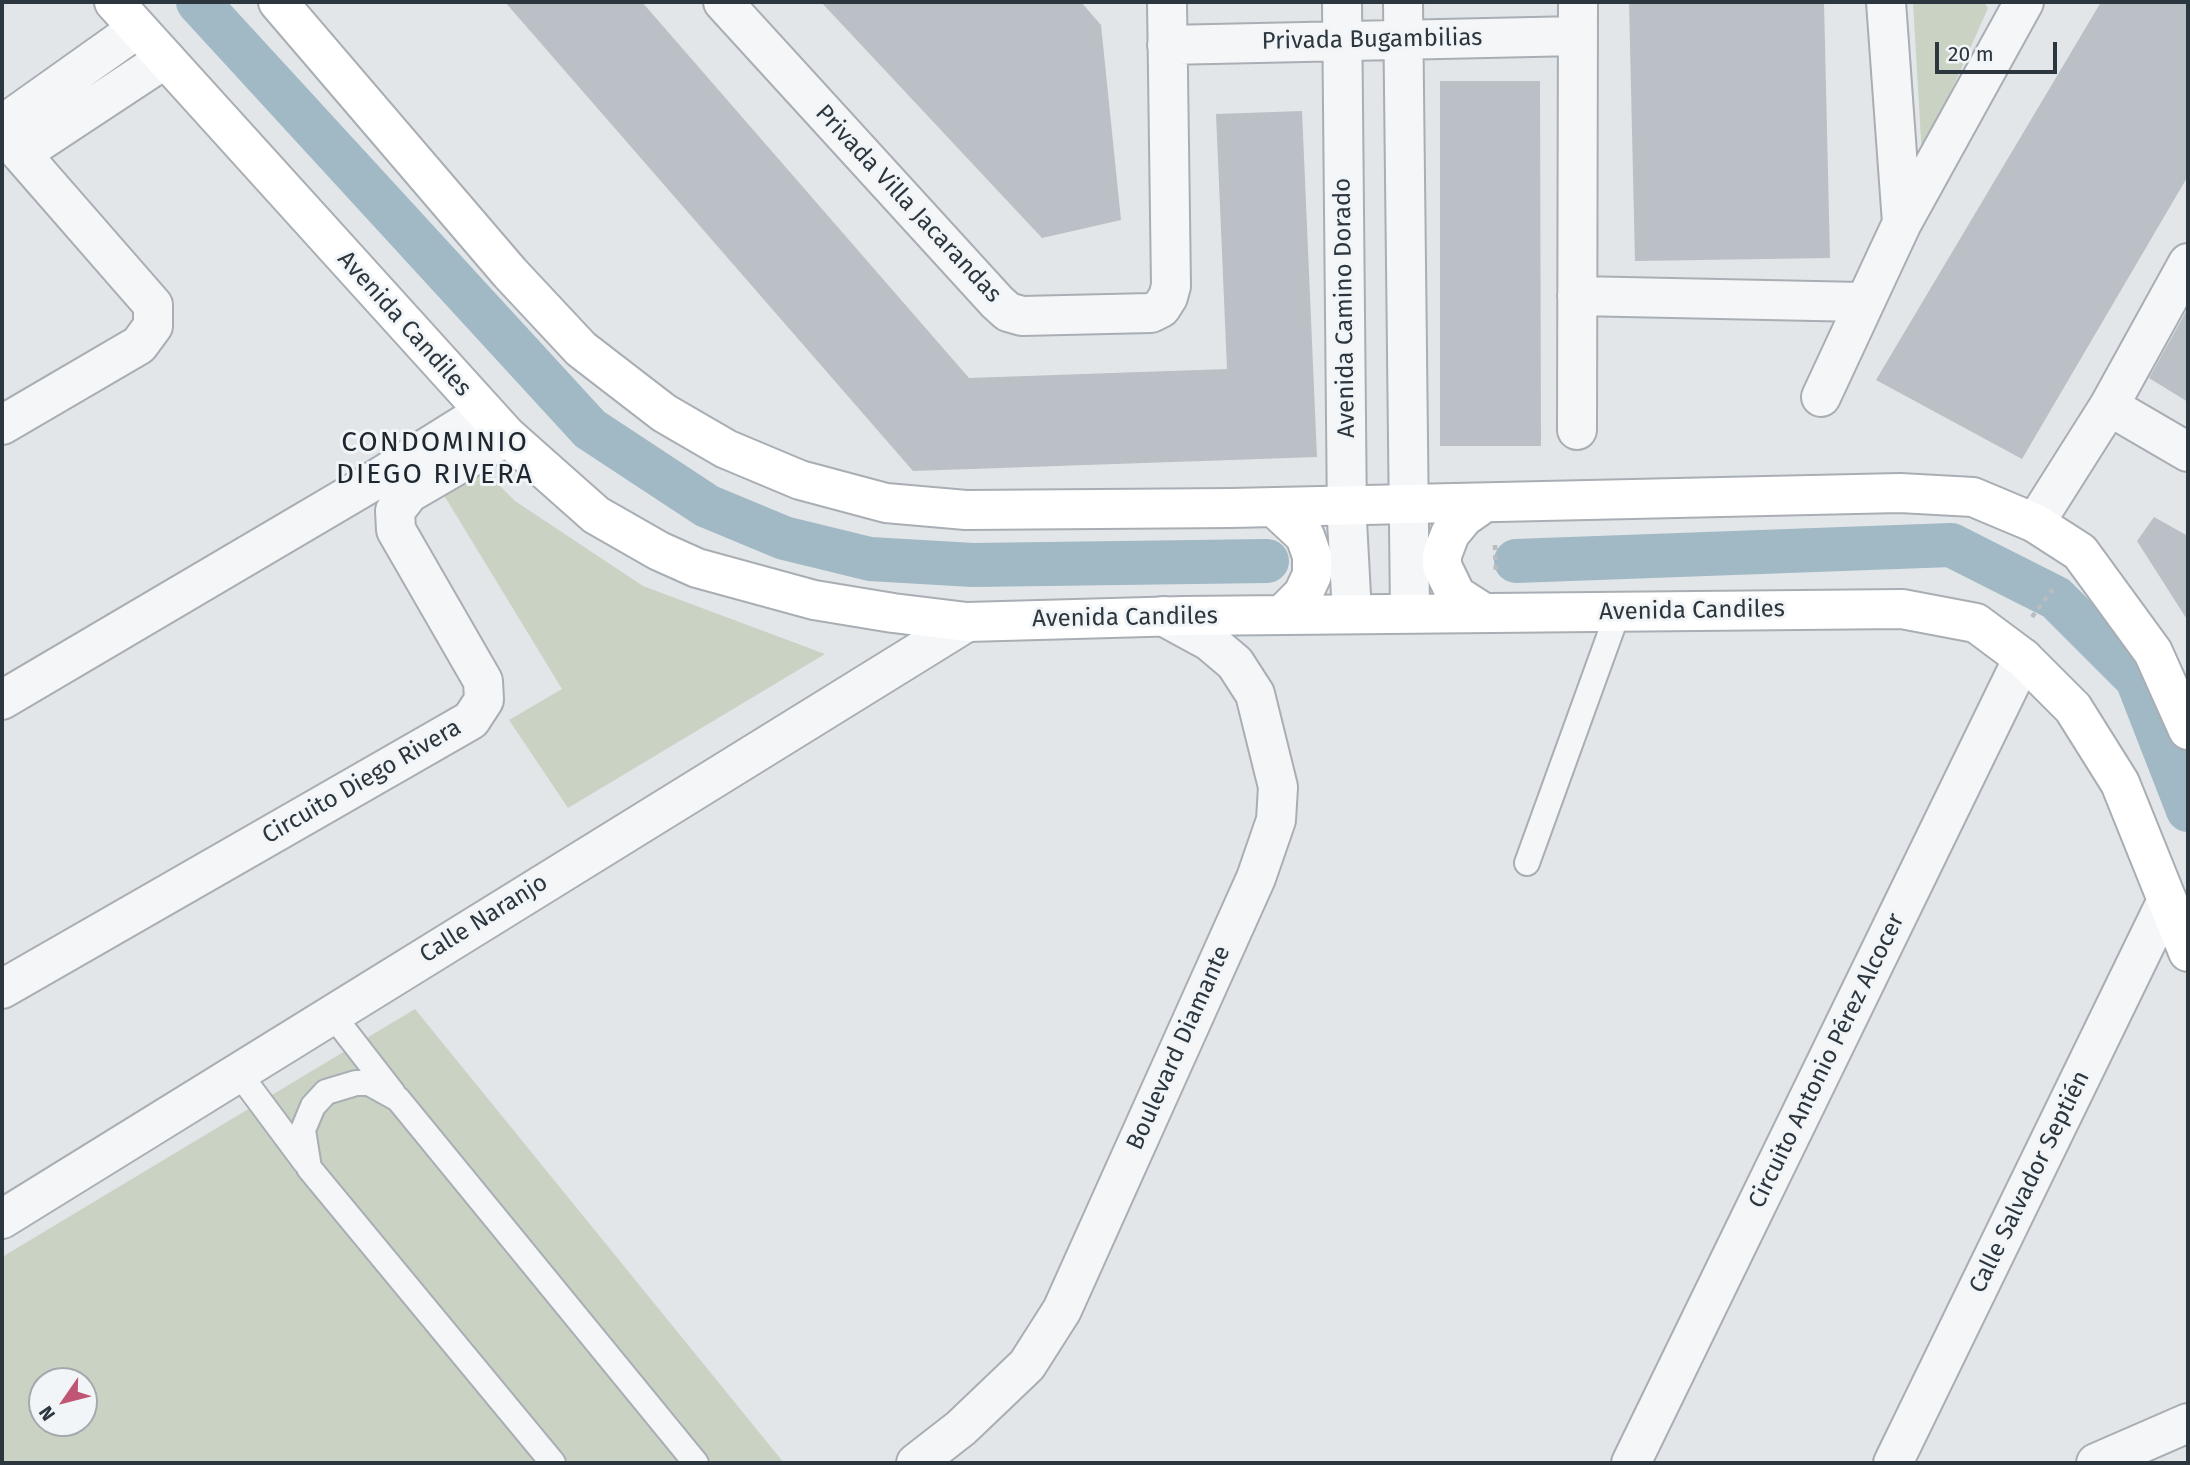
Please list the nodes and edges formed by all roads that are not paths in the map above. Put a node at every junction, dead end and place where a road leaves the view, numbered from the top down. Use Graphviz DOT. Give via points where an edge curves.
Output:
graph roads {
  1 [pos="278,2"];
  2 [pos="723,2"];
  3 [pos="1167,2"];
  4 [pos="1342,2"];
  5 [pos="1403,2"];
  6 [pos="1886,2"];
  7 [pos="2024,2"];
  8 [pos="126,15"];
  9 [pos="1577,19"];
  10 [pos="1404,40"];
  11 [pos="1342,41"];
  12 [pos="1167,45"];
  13 [pos="165,59"];
  14 [pos="8,137"];
  15 [pos="1902,223"];
  16 [pos="2188,263"];
  17 [pos="1577,296"];
  18 [pos="1862,302"];
  19 [pos="1821,397"];
  20 [pos="2109,406"];
  21 [pos="496,424"];
  22 [pos="2,425"];
  23 [pos="1577,430"];
  24 [pos="2188,452"];
  25 [pos="1274,507"];
  26 [pos="1347,513"];
  27 [pos="1409,513"];
  28 [pos="1489,521"];
  29 [pos="2035,523"];
  30 [pos="1410,602"];
  31 [pos="1351,606"];
  32 [pos="1618,612"];
  33 [pos="1484,613"];
  34 [pos="1282,615"];
  35 [pos="1163,616"];
  36 [pos="967,621"];
  37 [pos="2023,658"];
  38 [pos="2,700"];
  39 [pos="2188,730"];
  40 [pos="1527,863"];
  41 [pos="2167,900"];
  42 [pos="2188,952"];
  43 [pos="2,989"];
  44 [pos="331,1013"];
  45 [pos="238,1072"];
  46 [pos="398,1099"];
  47 [pos="309,1168"];
  48 [pos="2,1219"];
  49 [pos="2188,1423"];
  50 [pos="553,1463"];
  51 [pos="696,1463"];
  52 [pos="916,1463"];
  53 [pos="1631,1463"];
  54 [pos="1893,1463"];
  55 [pos="2096,1463"];
  1 -- 25 [label="main road" via="581,349 663,413 726,449 800,480 886,503 966,510"];
  2 -- 12 [label="street, Privada Villa Jacarandas" via="997,302 1021,316 1151,313 1168,298"];
  3 -- 12 [label="street, Privada Villa Jacarandas"];
  4 -- 11 [label="street, Avenida Camino Dorado"];
  5 -- 10 [label="street"];
  6 -- 15 [label="street"];
  7 -- 15 [label="street"];
  8 -- 13 [label="main road, Avenida Candiles"];
  8 -- 14 [label="street"];
  9 -- 10 [label="street, Privada Bugambilias"];
  9 -- 17 [label="street, Privada Bugambilias"];
  10 -- 11 [label="street, Privada Bugambilias"];
  10 -- 27 [label="street"];
  11 -- 12 [label="street, Privada Bugambilias"];
  11 -- 26 [label="street, Avenida Camino Dorado"];
  13 -- 14 [label="street"];
  13 -- 21 [label="main road, Avenida Candiles"];
  14 -- 22 [label="street" via="153,306 153,326 139,345"];
  15 -- 18 [label="street"];
  16 -- 20 [label="street"];
  17 -- 18 [label="street"];
  17 -- 23 [label="street, Privada Bugambilias"];
  18 -- 19 [label="street"];
  20 -- 24 [label="street"];
  20 -- 29 [label="street"];
  21 -- 36 [label="main road, Avenida Candiles" via="596,515 698,568 814,600"];
  21 -- 38 [label="street" via="372,482"];
  21 -- 43 [label="street, Circuito Diego Rivera" via="409,493 395,511 396,530 483,681 484,699 471,720"];
  25 -- 26 [label="main road"];
  25 -- 34 [label="main road" via="1305,536 1312,556 1312,575 1303,594"];
  26 -- 27 [label="main road"];
  26 -- 31 [label="street, Avenida Camino Dorado"];
  27 -- 28 [label="main road"];
  27 -- 30 [label="street"];
  28 -- 29 [label="main road" via="1900,493 1973,497"];
  28 -- 33 [label="main road" via="1464,517 1450,534 1442,566 1457,595"];
  29 -- 39 [label="main road" via="2089,563 2153,652"];
  30 -- 31 [label="main road, Avenida Candiles"];
  30 -- 33 [label="main road, Avenida Candiles"];
  31 -- 34 [label="main road, Avenida Candiles"];
  32 -- 33 [label="main road, Avenida Candiles"];
  32 -- 37 [label="main road, Avenida Candiles" via="1902,609 1976,623"];
  32 -- 40 [label="lane"];
  34 -- 35 [label="main road, Avenida Candiles"];
  35 -- 36 [label="main road, Avenida Candiles"];
  35 -- 52 [label="street, Boulevard Diamante" via="1209,641 1235,663 1255,694 1279,788 1276,820 1256,878 1062,1310 1027,1365 961,1428"];
  36 -- 44 [label="street, Calle Naranjo"];
  37 -- 41 [label="main road, Avenida Candiles" via="2073,708 2120,783"];
  37 -- 53 [label="street, Circuito Antonio Pérez Alcocer"];
  41 -- 42 [label="main road, Avenida Candiles"];
  41 -- 54 [label="street, Calle Salvador Septién"];
  44 -- 45 [label="street, Calle Naranjo"];
  44 -- 46 [label="lane"];
  45 -- 47 [label="lane"];
  45 -- 48 [label="street, Calle Naranjo"];
  46 -- 47 [label="lane" via="369,1083 326,1092 313,1106 303,1130"];
  46 -- 51 [label="lane"];
  47 -- 50 [label="lane"];
  49 -- 55 [label="street"];
}
